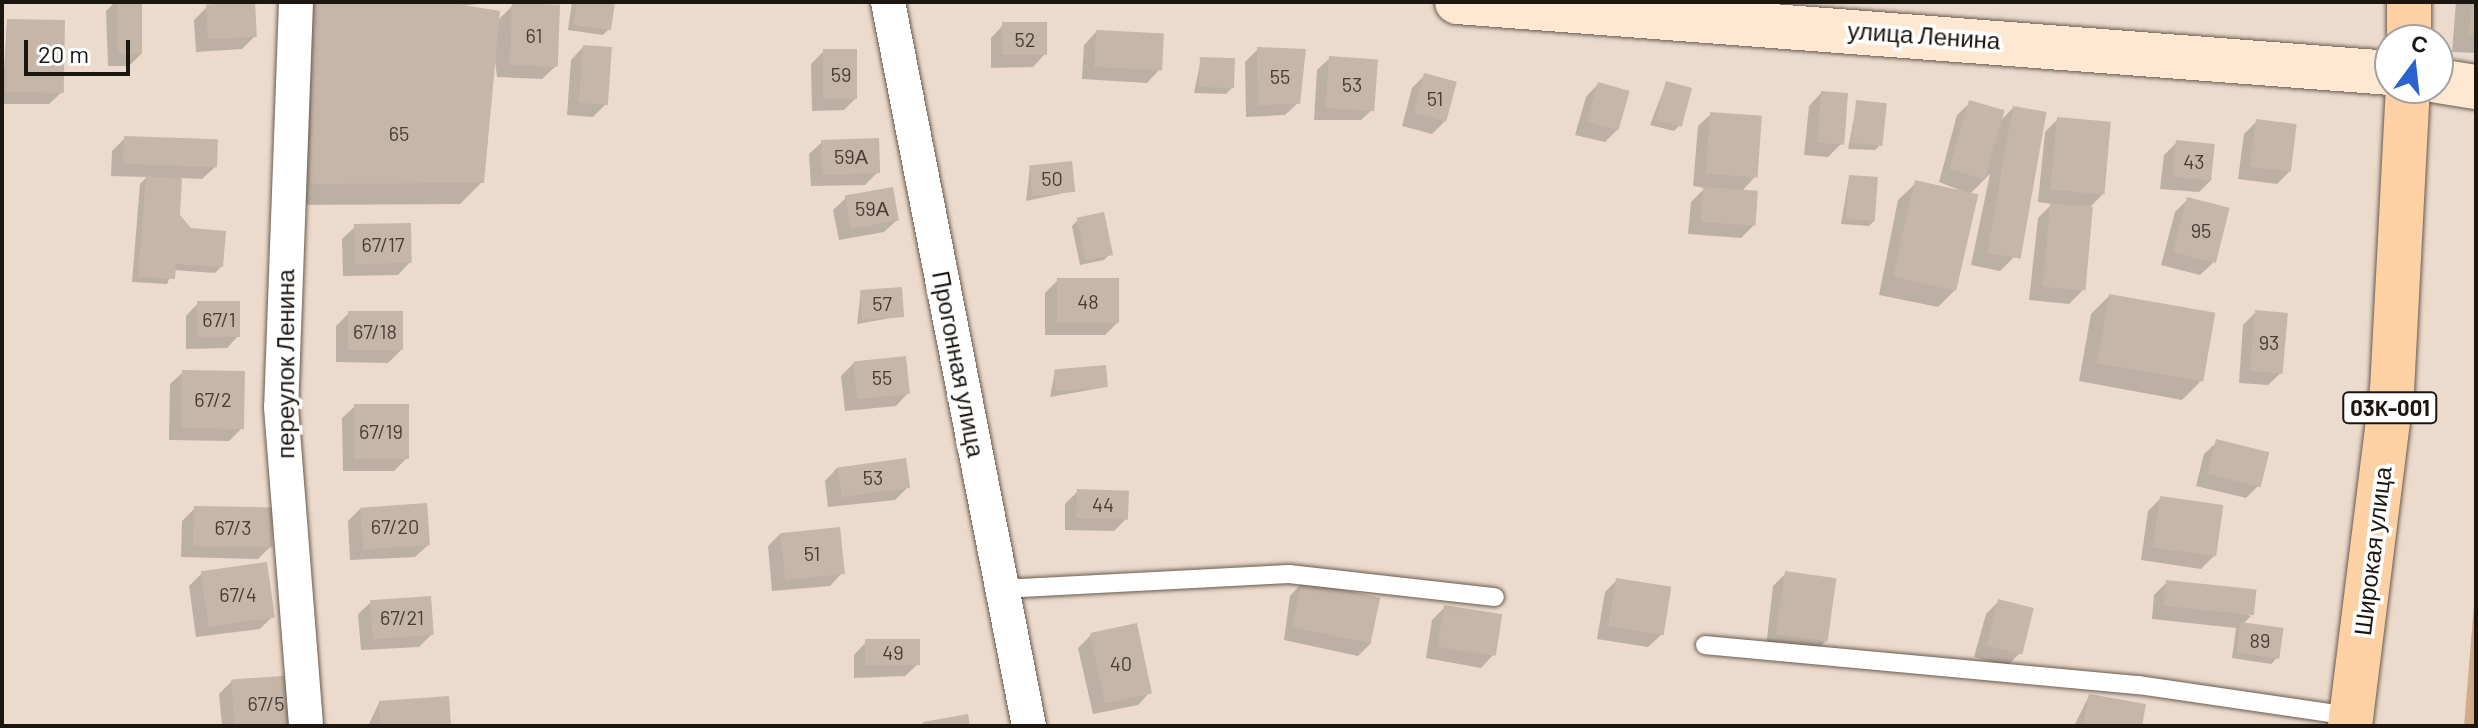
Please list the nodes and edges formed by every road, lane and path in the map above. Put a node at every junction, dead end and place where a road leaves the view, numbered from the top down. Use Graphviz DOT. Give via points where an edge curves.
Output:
graph roads {
  1 [pos="296,2"];
  2 [pos="888,2"];
  3 [pos="1457,2"];
  4 [pos="2409,2"];
  5 [pos="1568,6"];
  6 [pos="2409,24"];
  7 [pos="2374,72"];
  8 [pos="2454,84"];
  9 [pos="2476,87"];
  10 [pos="2407,104"];
  11 [pos="1002,589"];
  12 [pos="1495,597"];
  13 [pos="1705,645"];
  14 [pos="2351,721"];
  15 [pos="306,726"];
  16 [pos="1029,726"];
  1 -- 15 [label="street, переулок Ленина" via="281,407"];
  2 -- 11 [label="street, Прогонная улица"];
  3 -- 5 [label="street, улица Ленина"];
  4 -- 6 [label="main road"];
  5 -- 7 [label="street, улица Ленина"];
  8 -- 9 [label="street"];
  10 -- 14 [label="main road, Широкая улица / 03К-001" via="2392,391"];
  11 -- 12 [label="lane" via="1289,574"];
  11 -- 16 [label="street, Прогонная улица"];
  13 -- 14 [label="lane" via="2138,685"];
}
